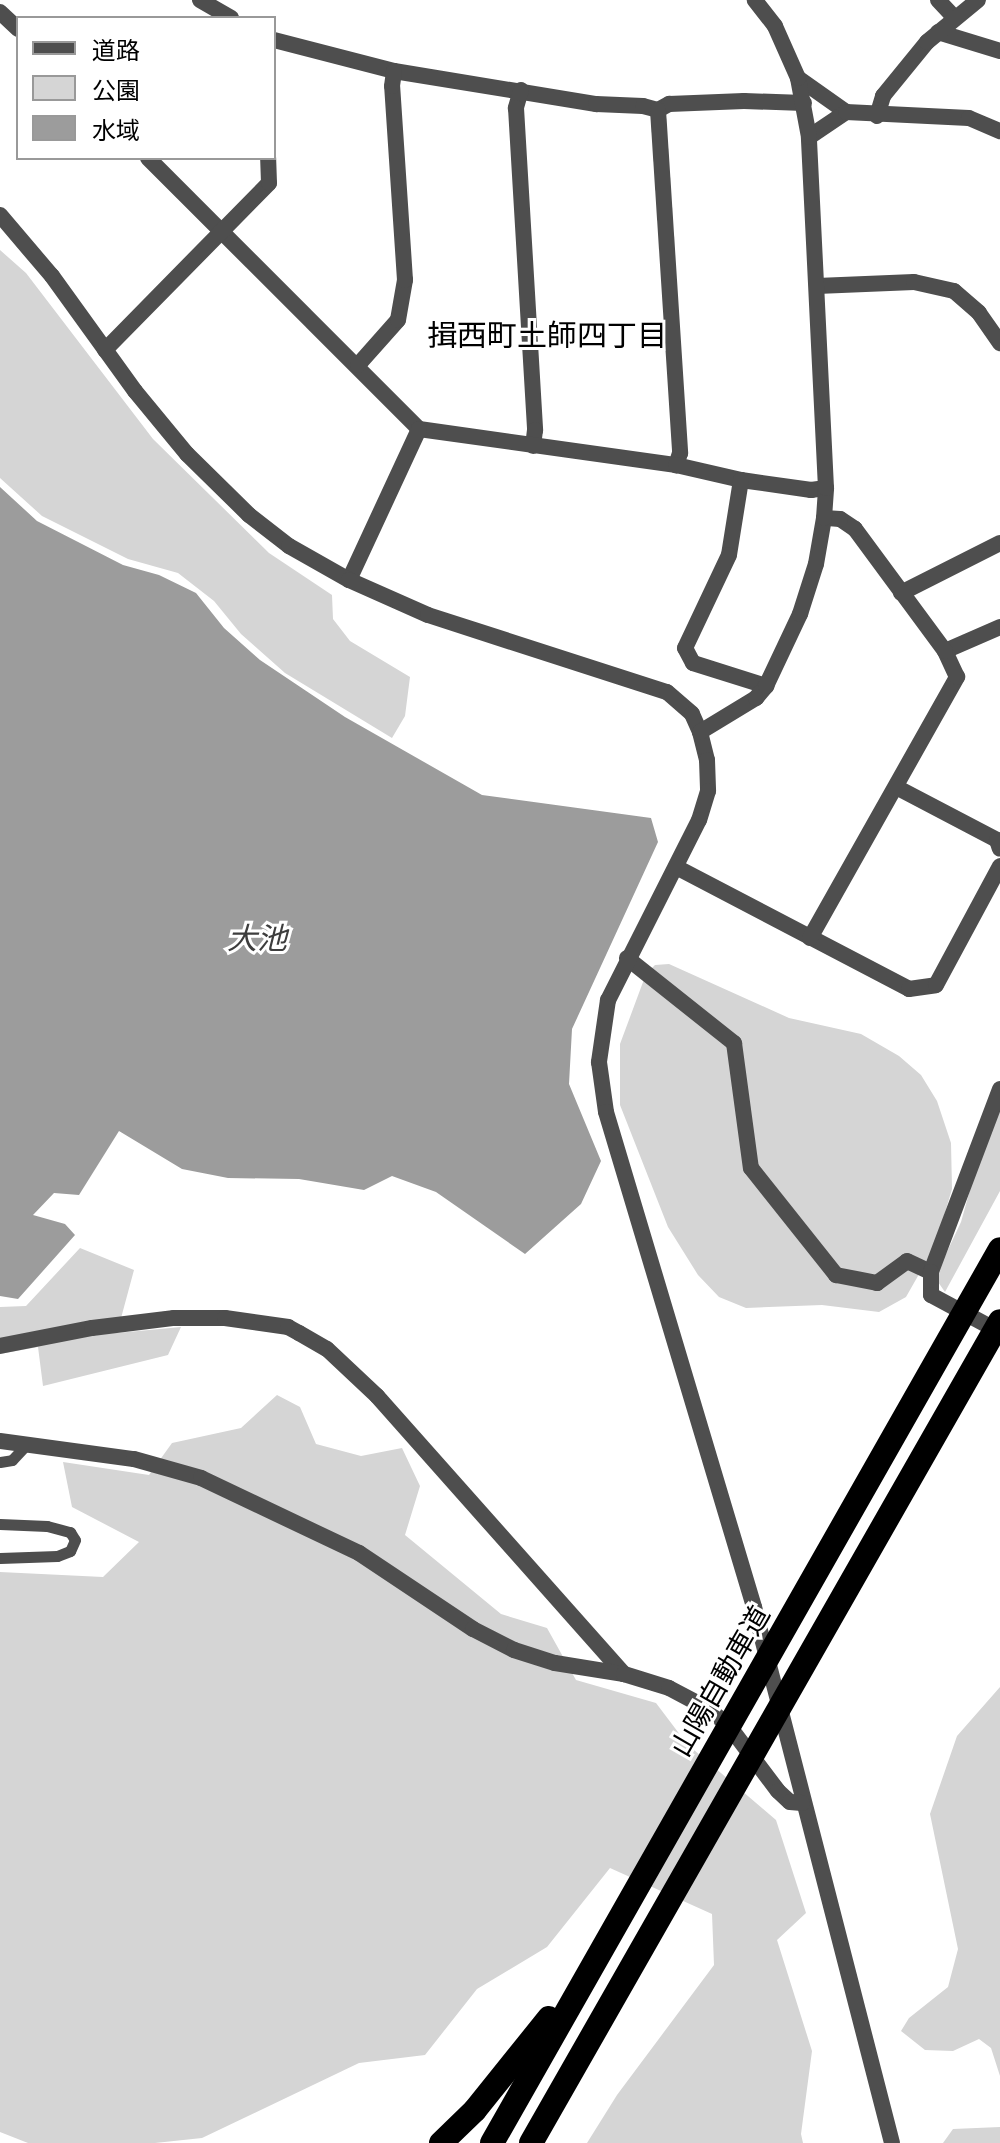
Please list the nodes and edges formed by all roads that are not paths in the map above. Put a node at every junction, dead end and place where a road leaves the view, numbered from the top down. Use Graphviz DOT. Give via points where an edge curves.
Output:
graph roads {
  1 [pos="200,0"];
  2 [pos="755,0"];
  3 [pos="938,0"];
  4 [pos="978,0"];
  5 [pos="0,12"];
  6 [pos="228,16"];
  7 [pos="954,17"];
  8 [pos="16,27"];
  9 [pos="938,32"];
  10 [pos="276,41"];
  11 [pos="1000,51"];
  12 [pos="394,71"];
  13 [pos="798,78"];
  14 [pos="521,90"];
  15 [pos="804,103"];
  16 [pos="658,110"];
  17 [pos="846,112"];
  18 [pos="877,116"];
  19 [pos="1000,131"];
  20 [pos="809,137"];
  21 [pos="150,160"];
  22 [pos="268,160"];
  23 [pos="0,215"];
  24 [pos="222,231"];
  25 [pos="817,286"];
  26 [pos="1000,343"];
  27 [pos="105,350"];
  28 [pos="358,365"];
  29 [pos="419,429"];
  30 [pos="533,446"];
  31 [pos="676,465"];
  32 [pos="741,480"];
  33 [pos="826,488"];
  34 [pos="824,518"];
  35 [pos="1000,543"];
  36 [pos="349,580"];
  37 [pos="901,593"];
  38 [pos="1000,627"];
  39 [pos="945,651"];
  40 [pos="766,686"];
  41 [pos="700,732"];
  42 [pos="896,787"];
  43 [pos="1000,849"];
  44 [pos="1000,866"];
  45 [pos="676,867"];
  46 [pos="810,938"];
  47 [pos="627,958"];
  48 [pos="1000,1089"];
  49 [pos="1000,1249"];
  50 [pos="931,1272"];
  51 [pos="1000,1321"];
  52 [pos="1000,1332"];
  53 [pos="0,1346"];
  54 [pos="0,1441"];
  55 [pos="28,1443"];
  56 [pos="0,1462"];
  57 [pos="0,1524"];
  58 [pos="0,1558"];
  59 [pos="624,1674"];
  60 [pos="802,1803"];
  61 [pos="608,1942"];
  62 [pos="594,2034"];
  63 [pos="441,2143"];
  64 [pos="492,2143"];
  65 [pos="531,2143"];
  66 [pos="542,2143"];
  67 [pos="892,2143"];
  1 -- 6 [label="street"];
  2 -- 13 [label="street" via="775,26"];
  3 -- 7 [label="street"];
  4 -- 7 [label="street"];
  5 -- 8 [label="street"];
  7 -- 9 [label="street"];
  9 -- 11 [label="street"];
  9 -- 18 [label="street" via="883,96"];
  10 -- 12 [label="street"];
  12 -- 14 [label="street"];
  12 -- 28 [label="street" via="405,280 398,320"];
  13 -- 15 [label="street"];
  13 -- 17 [label="street"];
  14 -- 16 [label="street"];
  14 -- 30 [label="street" via="516,108"];
  15 -- 16 [label="street" via="669,104"];
  15 -- 20 [label="street"];
  16 -- 31 [label="street" via="680,453"];
  17 -- 18 [label="street"];
  17 -- 20 [label="street"];
  18 -- 19 [label="street" via="969,118"];
  20 -- 25 [label="street"];
  21 -- 24 [label="street"];
  22 -- 24 [label="street" via="269,183"];
  23 -- 27 [label="street"];
  24 -- 27 [label="street"];
  24 -- 28 [label="street"];
  25 -- 26 [label="street" via="914,282 954,291 979,313"];
  25 -- 33 [label="street"];
  27 -- 36 [label="street" via="187,454 249,515 289,546"];
  28 -- 29 [label="street"];
  29 -- 30 [label="street"];
  29 -- 36 [label="street"];
  30 -- 31 [label="street"];
  31 -- 32 [label="street"];
  32 -- 33 [label="street"];
  32 -- 40 [label="street" via="729,555 685,648 693,663"];
  33 -- 34 [label="street"];
  34 -- 37 [label="street" via="840,519 855,529"];
  34 -- 40 [label="street" via="800,614"];
  35 -- 37 [label="street"];
  36 -- 41 [label="street" via="498,640 667,692 692,714"];
  37 -- 39 [label="street"];
  38 -- 39 [label="street"];
  39 -- 42 [label="street" via="957,677"];
  40 -- 41 [label="street" via="756,698"];
  41 -- 45 [label="street" via="708,791"];
  42 -- 43 [label="street" via="997,840"];
  42 -- 46 [label="street"];
  44 -- 46 [label="street" via="936,985 909,989"];
  45 -- 46 [label="street"];
  45 -- 47 [label="street"];
  47 -- 50 [label="street" via="734,1043 751,1168 836,1275 877,1283 907,1261"];
  47 -- 60 [label="street" via="608,1000 599,1062 606,1112 754,1607"];
  48 -- 50 [label="street"];
  49 -- 61 [label="highway, 山陽自動車道"];
  50 -- 52 [label="street" via="931,1295"];
  51 -- 62 [label="highway"];
  53 -- 59 [label="street" via="174,1318 225,1318 288,1327 327,1349 377,1396"];
  54 -- 55 [label="street"];
  55 -- 56 [label="lane" via="12,1460"];
  55 -- 59 [label="street" via="134,1459 201,1478 359,1553 514,1650"];
  57 -- 58 [label="lane" via="47,1526 70,1532 75,1540 70,1551 57,1556"];
  59 -- 60 [label="street" via="669,1688 707,1708 748,1746 778,1791 790,1802"];
  60 -- 67 [label="street"];
  61 -- 63 [label="highway" via="504,2076"];
  61 -- 64 [label="highway, 山陽自動車道"];
  62 -- 65 [label="highway"];
  62 -- 66 [label="highway"];
}
